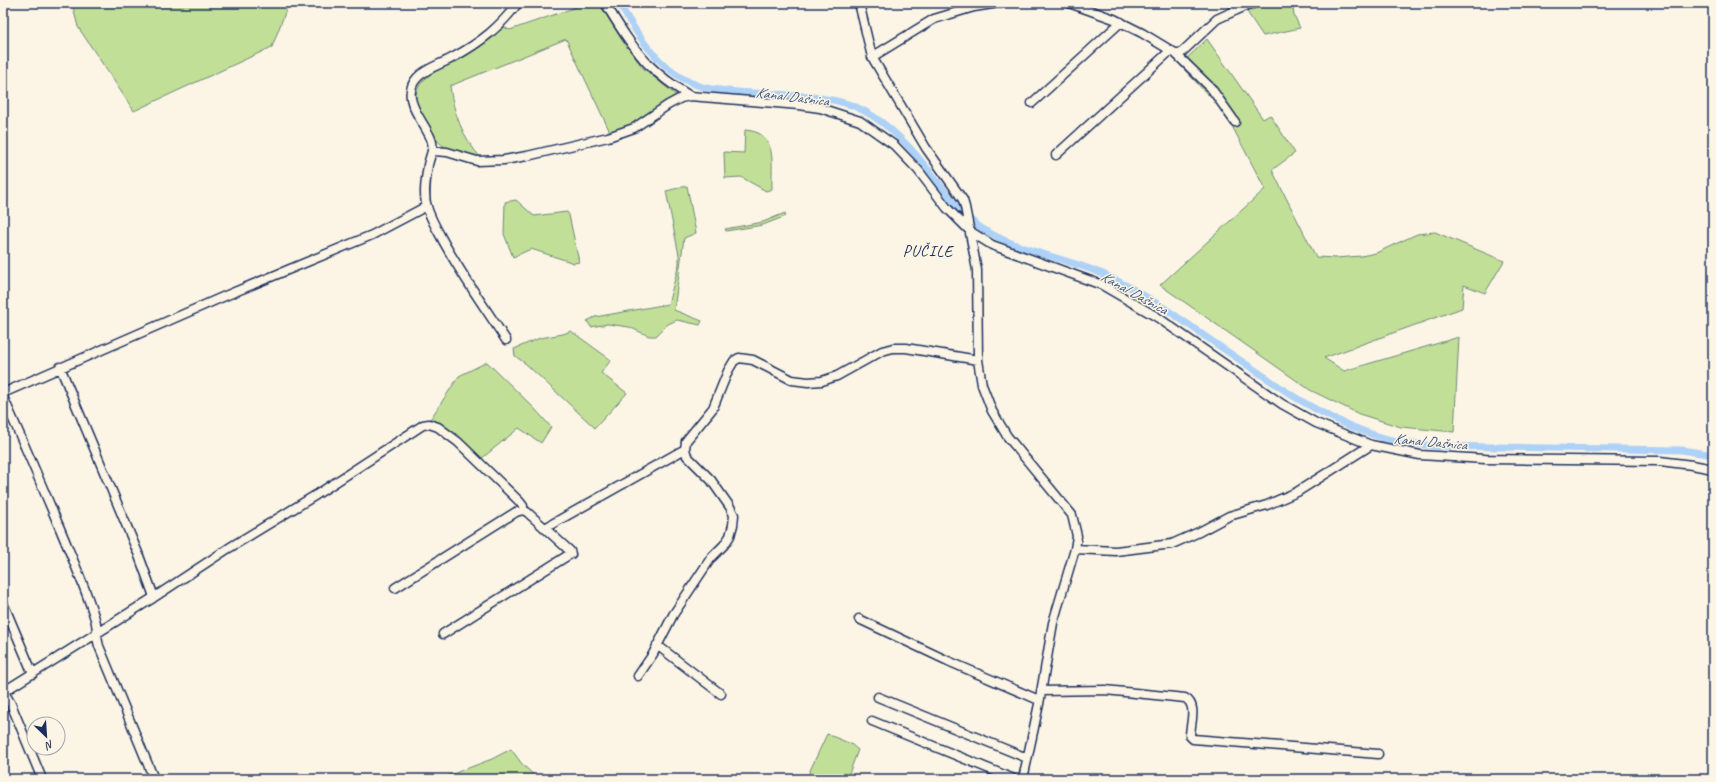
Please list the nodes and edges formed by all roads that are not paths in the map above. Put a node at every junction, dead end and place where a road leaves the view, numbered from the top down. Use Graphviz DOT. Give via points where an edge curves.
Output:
graph roads {
  1 [pos="518,3"];
  2 [pos="605,3"];
  3 [pos="859,3"];
  4 [pos="1000,3"];
  5 [pos="1069,3"];
  6 [pos="1252,3"];
  7 [pos="1120,22"];
  8 [pos="1172,52"];
  9 [pos="872,57"];
  10 [pos="690,96"];
  11 [pos="1032,103"];
  12 [pos="1235,122"];
  13 [pos="433,151"];
  14 [pos="1056,155"];
  15 [pos="427,206"];
  16 [pos="970,229"];
  17 [pos="506,340"];
  18 [pos="978,360"];
  19 [pos="60,367"];
  20 [pos="3,393"];
  21 [pos="3,397"];
  22 [pos="1371,446"];
  23 [pos="685,449"];
  24 [pos="1713,469"];
  25 [pos="522,510"];
  26 [pos="545,528"];
  27 [pos="1075,549"];
  28 [pos="395,588"];
  29 [pos="153,598"];
  30 [pos="3,603"];
  31 [pos="859,619"];
  32 [pos="98,632"];
  33 [pos="443,634"];
  34 [pos="657,645"];
  35 [pos="33,674"];
  36 [pos="638,676"];
  37 [pos="1040,691"];
  38 [pos="3,692"];
  39 [pos="721,694"];
  40 [pos="878,697"];
  41 [pos="1039,700"];
  42 [pos="872,721"];
  43 [pos="1378,754"];
  44 [pos="1028,758"];
  45 [pos="42,779"];
  46 [pos="154,779"];
  47 [pos="1014,779"];
  48 [pos="1023,779"];
  1 -- 13 [label="street" via="493,32 416,79 411,100 431,139"];
  2 -- 10 [label="street" via="648,64"];
  3 -- 9 [label="street"];
  4 -- 9 [label="street" via="934,18"];
  5 -- 7 [label="street"];
  6 -- 8 [label="street" via="1217,19 1181,53"];
  7 -- 8 [label="street"];
  7 -- 11 [label="street"];
  8 -- 12 [label="street" via="1211,88"];
  8 -- 14 [label="street"];
  9 -- 16 [label="street" via="915,131 963,200"];
  10 -- 13 [label="street" via="668,105 634,128 608,137 527,156 477,161 447,152"];
  10 -- 16 [label="street" via="820,108 860,121 894,145 918,170 947,208"];
  13 -- 15 [label="street" via="428,164"];
  15 -- 17 [label="street" via="451,256"];
  15 -- 19 [label="street" via="372,236"];
  16 -- 18 [label="street" via="976,270"];
  16 -- 22 [label="street" via="992,245 1102,285 1157,317 1282,404"];
  18 -- 23 [label="street" via="893,348 882,351 837,376 808,382 792,380 752,360 739,358 728,371 713,408 686,441"];
  18 -- 27 [label="street" via="982,385 998,424 1072,515 1077,536"];
  19 -- 20 [label="street"];
  19 -- 29 [label="street" via="138,553 154,594"];
  21 -- 32 [label="street" via="72,559"];
  22 -- 24 [label="street" via="1420,456 1660,461"];
  22 -- 27 [label="street" via="1298,492 1229,516 1172,544 1116,551"];
  23 -- 26 [label="street"];
  23 -- 34 [label="street" via="687,456 711,480 730,507 734,515 733,525 724,545 689,588"];
  25 -- 26 [label="street"];
  25 -- 28 [label="street"];
  25 -- 29 [label="street" via="523,506 519,501 458,442 438,427 423,425"];
  26 -- 33 [label="street" via="570,550 571,554"];
  27 -- 37 [label="street" via="1054,616"];
  29 -- 32 [label="street"];
  30 -- 35 [label="street"];
  31 -- 41 [label="street"];
  32 -- 35 [label="street"];
  32 -- 46 [label="street" via="96,639"];
  34 -- 36 [label="street"];
  34 -- 39 [label="street"];
  35 -- 38 [label="street"];
  37 -- 41 [label="street"];
  37 -- 43 [label="street" via="1105,690 1185,698 1190,700 1192,705 1190,736 1193,739"];
  38 -- 45 [label="street" via="11,704"];
  40 -- 44 [label="street"];
  41 -- 44 [label="street"];
  42 -- 47 [label="street"];
  44 -- 48 [label="street"];
}
